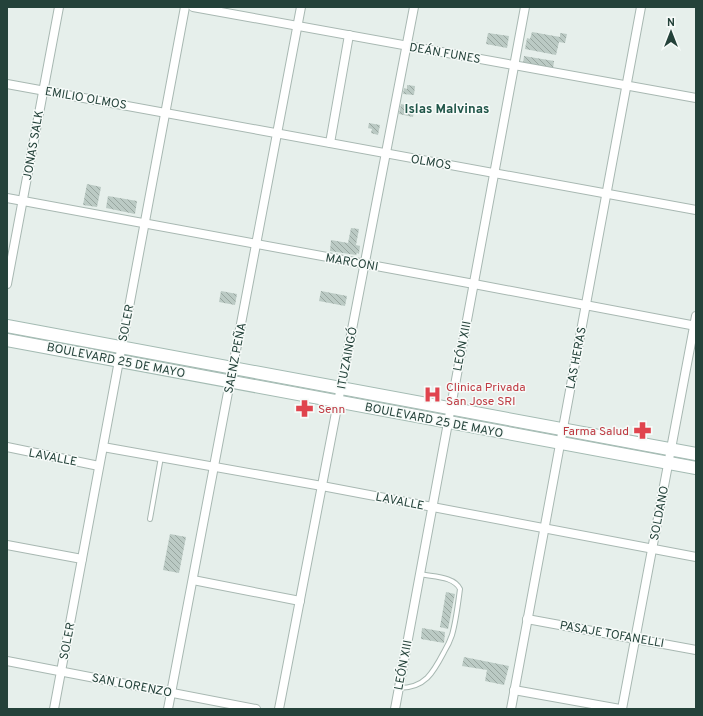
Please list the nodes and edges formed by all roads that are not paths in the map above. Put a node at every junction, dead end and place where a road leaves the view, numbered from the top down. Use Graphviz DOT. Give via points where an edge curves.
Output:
graph roads {
  1 [pos="59,7"];
  2 [pos="185,7"];
  3 [pos="193,7"];
  4 [pos="243,7"];
  5 [pos="301,7"];
  6 [pos="414,7"];
  7 [pos="525,7"];
  8 [pos="641,7"];
  9 [pos="242,16"];
  10 [pos="297,26"];
  11 [pos="349,35"];
  12 [pos="407,46"];
  13 [pos="514,65"];
  14 [pos="7,84"];
  15 [pos="626,86"];
  16 [pos="43,90"];
  17 [pos="696,98"];
  18 [pos="165,113"];
  19 [pos="277,133"];
  20 [pos="330,143"];
  21 [pos="387,154"];
  22 [pos="494,173"];
  23 [pos="606,194"];
  24 [pos="7,198"];
  25 [pos="22,201"];
  26 [pos="696,210"];
  27 [pos="145,224"];
  28 [pos="256,244"];
  29 [pos="366,264"];
  30 [pos="7,284"];
  31 [pos="474,284"];
  32 [pos="586,305"];
  33 [pos="696,316"];
  34 [pos="7,326"];
  35 [pos="695,326"];
  36 [pos="7,340"];
  37 [pos="122,347"];
  38 [pos="119,361"];
  39 [pos="233,368"];
  40 [pos="230,382"];
  41 [pos="342,388"];
  42 [pos="339,402"];
  43 [pos="451,408"];
  44 [pos="448,422"];
  45 [pos="562,429"];
  46 [pos="560,443"];
  47 [pos="7,447"];
  48 [pos="103,447"];
  49 [pos="671,449"];
  50 [pos="696,454"];
  51 [pos="161,458"];
  52 [pos="668,463"];
  53 [pos="100,466"];
  54 [pos="215,467"];
  55 [pos="696,468"];
  56 [pos="322,486"];
  57 [pos="432,507"];
  58 [pos="150,519"];
  59 [pos="544,528"];
  60 [pos="7,545"];
  61 [pos="652,548"];
  62 [pos="696,557"];
  63 [pos="82,559"];
  64 [pos="420,574"];
  65 [pos="193,580"];
  66 [pos="300,602"];
  67 [pos="527,619"];
  68 [pos="635,639"];
  69 [pos="696,650"];
  70 [pos="7,661"];
  71 [pos="61,671"];
  72 [pos="399,688"];
  73 [pos="514,690"];
  74 [pos="171,692"];
  75 [pos="54,709"];
  76 [pos="168,709"];
  77 [pos="256,709"];
  78 [pos="279,709"];
  79 [pos="395,709"];
  80 [pos="510,709"];
  81 [pos="621,709"];
  1 -- 16 [label="street, JONAS SALK"];
  2 -- 18 [label="street, SOLER"];
  3 -- 9 [label="street, DEÁN FUNES"];
  4 -- 9 [label="street"];
  5 -- 10 [label="street, SAENZ PEÑA"];
  6 -- 12 [label="street, ITUZAINGÓ"];
  7 -- 13 [label="street, LEÓN XIII"];
  8 -- 15 [label="street, LAS HERAS"];
  9 -- 10 [label="street, DEÁN FUNES"];
  10 -- 11 [label="street, DEÁN FUNES"];
  10 -- 19 [label="street, SAENZ PEÑA"];
  11 -- 12 [label="street, DEÁN FUNES"];
  11 -- 20 [label="street"];
  12 -- 13 [label="street, DEÁN FUNES"];
  12 -- 21 [label="street, ITUZAINGÓ"];
  13 -- 15 [label="street, DEÁN FUNES"];
  13 -- 22 [label="street, LEÓN XIII"];
  14 -- 16 [label="street, EMILIO OLMOS"];
  15 -- 17 [label="street, DEÁN FUNES"];
  15 -- 23 [label="street, LAS HERAS"];
  16 -- 18 [label="street, EMILIO OLMOS"];
  16 -- 25 [label="street, JONAS SALK"];
  18 -- 19 [label="street, OLMOS"];
  18 -- 27 [label="street, SOLER"];
  19 -- 20 [label="street, OLMOS"];
  19 -- 28 [label="street, SAENZ PEÑA"];
  20 -- 21 [label="street, OLMOS"];
  21 -- 22 [label="street, OLMOS"];
  21 -- 29 [label="street, ITUZAINGÓ"];
  22 -- 23 [label="street, OLMOS"];
  22 -- 31 [label="street, LEÓN XIII"];
  23 -- 26 [label="street, OLMOS"];
  23 -- 32 [label="street, LAS HERAS"];
  24 -- 25 [label="street, MARCONI"];
  25 -- 27 [label="street, MARCONI"];
  25 -- 30 [label="street, JONAS SALK"];
  27 -- 28 [label="street, MARCONI"];
  27 -- 37 [label="street, SOLER"];
  28 -- 29 [label="street, MARCONI"];
  28 -- 39 [label="street, SAENZ PEÑA"];
  29 -- 31 [label="street, MARCONI"];
  29 -- 41 [label="street, ITUZAINGÓ"];
  31 -- 32 [label="street, MARCONI"];
  31 -- 43 [label="street, LEÓN XIII"];
  32 -- 35 [label="street, MARCONI"];
  32 -- 45 [label="street, LAS HERAS"];
  33 -- 35 [label="street, SOLDANO"];
  34 -- 37 [label="street, BOULEVARD 25 DE MAYO"];
  35 -- 49 [label="street, SOLDANO"];
  36 -- 38 [label="street, BOULEVARD 25 DE MAYO"];
  37 -- 38 [label="street, SOLER"];
  37 -- 39 [label="street, BOULEVARD 25 DE MAYO"];
  38 -- 40 [label="street, BOULEVARD 25 DE MAYO"];
  38 -- 48 [label="street, SOLER"];
  39 -- 40 [label="street, SAENZ PEÑA"];
  39 -- 41 [label="street, BOULEVARD 25 DE MAYO"];
  40 -- 42 [label="street, BOULEVARD 25 DE MAYO"];
  40 -- 54 [label="street, SAENZ PEÑA"];
  41 -- 42 [label="street, ITUZAINGÓ"];
  41 -- 43 [label="street, BOULEVARD 25 DE MAYO"];
  42 -- 44 [label="street, BOULEVARD 25 DE MAYO"];
  42 -- 56 [label="street, ITUZAINGÓ"];
  43 -- 44 [label="street, LEÓN XIII"];
  43 -- 45 [label="street, BOULEVARD 25 DE MAYO"];
  44 -- 46 [label="street, BOULEVARD 25 DE MAYO"];
  44 -- 57 [label="street, LEÓN XIII"];
  45 -- 46 [label="street, LAS HERAS"];
  45 -- 49 [label="street, BOULEVARD 25 DE MAYO"];
  46 -- 52 [label="street, BOULEVARD 25 DE MAYO"];
  46 -- 59 [label="street, LAS HERAS"];
  47 -- 53 [label="street, LAVALLE"];
  48 -- 51 [label="street, LAVALLE"];
  48 -- 53 [label="street, SOLER"];
  49 -- 50 [label="street, BOULEVARD 25 DE MAYO"];
  49 -- 52 [label="street, SOLDANO"];
  51 -- 54 [label="street, LAVALLE"];
  51 -- 58 [label="lane"];
  52 -- 55 [label="street, BOULEVARD 25 DE MAYO"];
  52 -- 61 [label="street, SOLDANO"];
  53 -- 63 [label="street, SOLER"];
  54 -- 56 [label="street, LAVALLE"];
  54 -- 65 [label="street, SAENZ PEÑA"];
  56 -- 57 [label="street, LAVALLE"];
  56 -- 66 [label="street, ITUZAINGÓ"];
  57 -- 59 [label="street, LAVALLE"];
  57 -- 64 [label="street, LEÓN XIII"];
  59 -- 61 [label="street, LAVALLE"];
  59 -- 67 [label="street, LAS HERAS"];
  60 -- 63 [label="street"];
  61 -- 62 [label="street, LAVALLE"];
  61 -- 68 [label="street, SOLDANO"];
  63 -- 71 [label="street, SOLER"];
  64 -- 72 [label="street, LEÓN XIII"];
  64 -- 72 [label="lane" via="451,580 458,584 460,589 452,636 432,674 420,684 410,688"];
  65 -- 66 [label="street"];
  65 -- 74 [label="street, SAENZ PEÑA"];
  66 -- 78 [label="street, ITUZAINGÓ"];
  67 -- 68 [label="street, PASAJE TOFANELLI"];
  67 -- 73 [label="street, LAS HERAS"];
  68 -- 69 [label="street, PASAJE TOFANELLI"];
  68 -- 81 [label="street, SOLDANO"];
  70 -- 71 [label="street, SAN LORENZO"];
  71 -- 74 [label="street, SAN LORENZO"];
  71 -- 75 [label="street, SOLER"];
  72 -- 79 [label="street, LEÓN XIII"];
  73 -- 80 [label="street, LAS HERAS"];
  73 -- 81 [label="street"];
  74 -- 76 [label="street, SAENZ PEÑA"];
  74 -- 77 [label="street, SAN LORENZO"];
}
